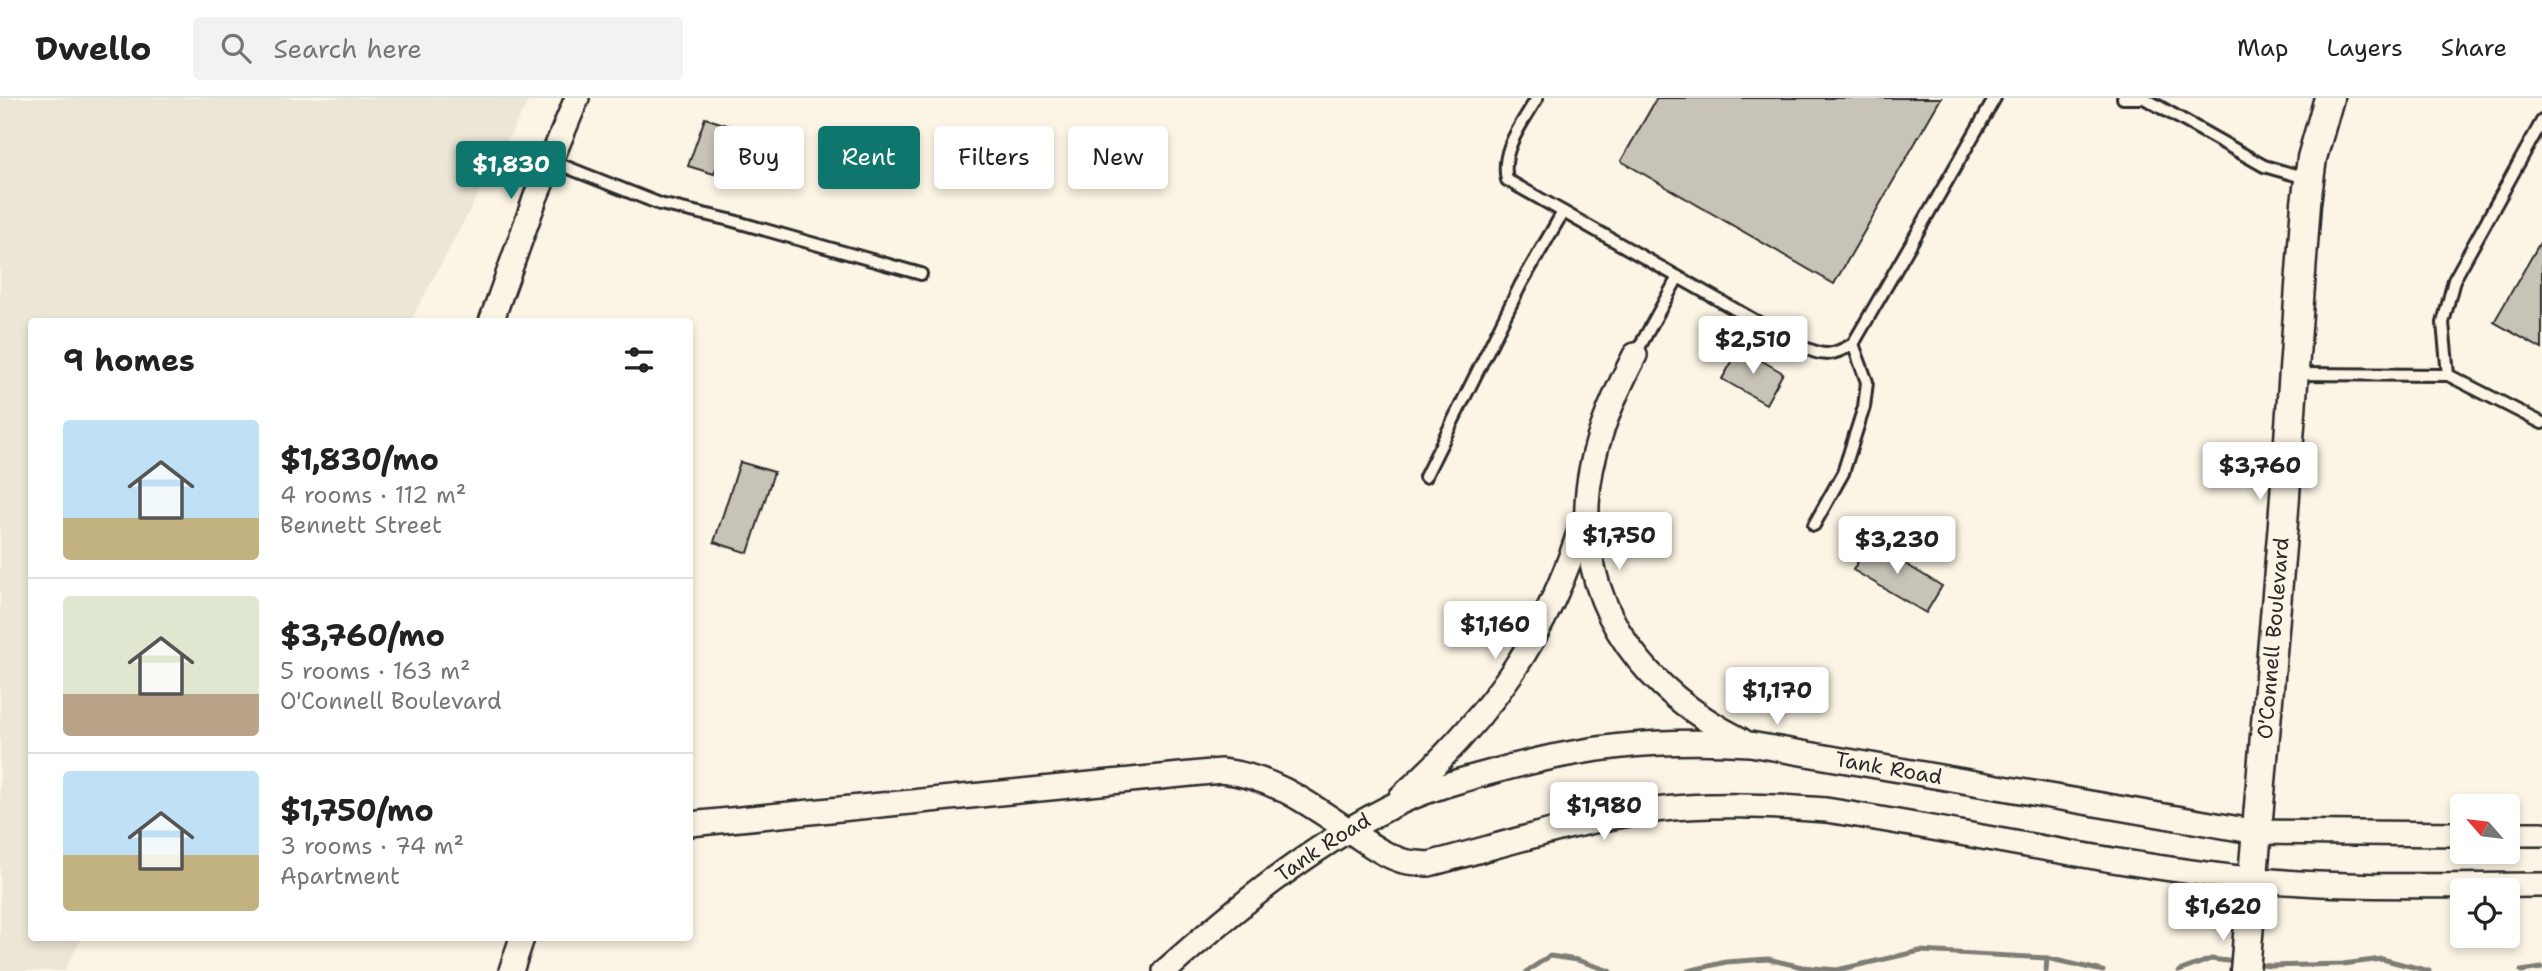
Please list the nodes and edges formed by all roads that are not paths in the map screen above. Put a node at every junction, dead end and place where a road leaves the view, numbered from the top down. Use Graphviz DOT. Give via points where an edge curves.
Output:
graph roads {
  1 [pos="577,98"];
  2 [pos="1537,98"];
  3 [pos="1995,98"];
  4 [pos="2123,98"];
  5 [pos="2142,98"];
  6 [pos="2329,98"];
  7 [pos="2542,121"];
  8 [pos="551,161"];
  9 [pos="2309,178"];
  10 [pos="1563,212"];
  11 [pos="921,274"];
  12 [pos="1678,277"];
  13 [pos="492,318"];
  14 [pos="1853,344"];
  15 [pos="1635,355"];
  16 [pos="2294,374"];
  17 [pos="2448,375"];
  18 [pos="2542,424"];
  19 [pos="1425,477"];
  20 [pos="1587,504"];
  21 [pos="1814,525"];
  22 [pos="1750,744"];
  23 [pos="1389,808"];
  24 [pos="693,824"];
  25 [pos="1349,831"];
  26 [pos="2257,832"];
  27 [pos="2450,834"];
  28 [pos="2520,834"];
  29 [pos="2542,834"];
  30 [pos="2253,879"];
  31 [pos="2542,885"];
  32 [pos="521,941"];
  33 [pos="511,971"];
  34 [pos="1165,971"];
  35 [pos="2245,971"];
  1 -- 8 [label="street"];
  2 -- 10 [label="lane" via="1511,143 1507,180"];
  3 -- 14 [label="lane"];
  4 -- 5 [label="lane"];
  5 -- 9 [label="lane" via="2264,166"];
  6 -- 9 [label="street, O'Connell Boulevard"];
  7 -- 17 [label="lane" via="2454,279 2443,323"];
  8 -- 11 [label="lane" via="660,204"];
  8 -- 13 [label="street"];
  9 -- 16 [label="street, O'Connell Boulevard"];
  10 -- 12 [label="lane"];
  10 -- 19 [label="lane" via="1521,284"];
  12 -- 14 [label="lane" via="1819,354 1834,355"];
  12 -- 15 [label="lane"];
  14 -- 21 [label="lane" via="1867,382 1864,407 1843,473"];
  15 -- 20 [label="street" via="1605,420"];
  16 -- 17 [label="lane"];
  16 -- 26 [label="street, O'Connell Boulevard"];
  17 -- 18 [label="lane"];
  20 -- 22 [label="street" via="1599,584 1622,638 1672,696"];
  20 -- 23 [label="street" via="1562,582 1513,673 1473,726"];
  22 -- 23 [label="street, Tank Road" via="1622,745 1544,757 1454,782"];
  22 -- 26 [label="street, Tank Road"];
  23 -- 25 [label="street, Tank Road"];
  24 -- 25 [label="street" via="1221,771 1246,773 1273,784"];
  25 -- 30 [label="street" via="1382,853 1429,863 1654,811 1775,806 1826,810 2160,868"];
  25 -- 34 [label="street, Tank Road" via="1273,880"];
  26 -- 27 [label="street, Tank Road"];
  26 -- 30 [label="street, O'Connell Boulevard"];
  28 -- 29 [label="street"];
  30 -- 31 [label="street"];
  30 -- 35 [label="street, O'Connell Boulevard"];
  32 -- 33 [label="street"];
}
